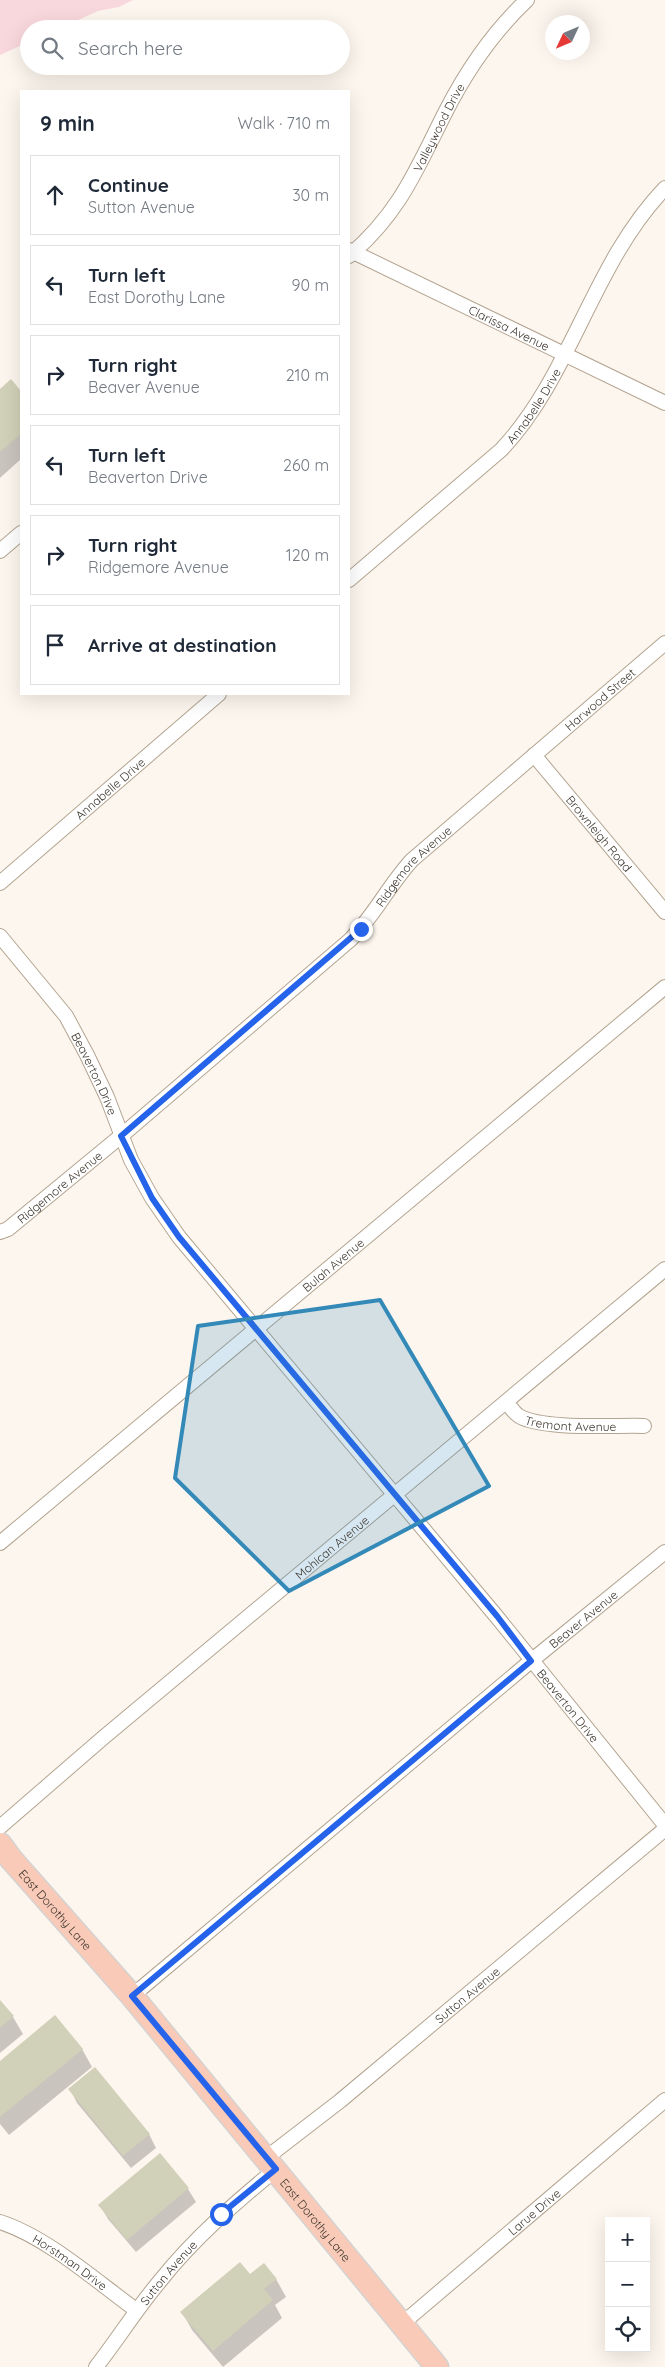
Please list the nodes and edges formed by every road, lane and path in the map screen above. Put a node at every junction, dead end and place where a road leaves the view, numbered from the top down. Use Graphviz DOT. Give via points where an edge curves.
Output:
graph roads {
  1 [pos="527,0"];
  2 [pos="665,188"];
  3 [pos="350,253"];
  4 [pos="564,353"];
  5 [pos="665,403"];
  6 [pos="20,534"];
  7 [pos="0,551"];
  8 [pos="350,579"];
  9 [pos="665,643"];
  10 [pos="218,695"];
  11 [pos="534,755"];
  12 [pos="0,883"];
  13 [pos="665,912"];
  14 [pos="0,936"];
  15 [pos="665,987"];
  16 [pos="121,1136"];
  17 [pos="0,1232"];
  18 [pos="665,1269"];
  19 [pos="255,1329"];
  20 [pos="506,1402"];
  21 [pos="644,1426"];
  22 [pos="394,1495"];
  23 [pos="0,1543"];
  24 [pos="665,1552"];
  25 [pos="531,1661"];
  26 [pos="665,1825"];
  27 [pos="0,1827"];
  28 [pos="665,1829"];
  29 [pos="0,1844"];
  30 [pos="132,1996"];
  31 [pos="665,2100"];
  32 [pos="271,2164"];
  33 [pos="0,2222"];
  34 [pos="136,2310"];
  35 [pos="403,2323"];
  36 [pos="96,2367"];
  37 [pos="437,2367"];
  1 -- 3 [label="street, Valleywood Drive" via="491,40 471,69 419,169 392,212"];
  2 -- 4 [label="street, Annabelle Drive" via="618,250"];
  3 -- 4 [label="street, Clarissa Avenue"];
  4 -- 5 [label="street, Clarissa Avenue"];
  4 -- 8 [label="street, Annabelle Drive" via="522,428 501,450"];
  6 -- 7 [label="street"];
  9 -- 11 [label="street, Harwood Street"];
  10 -- 12 [label="street, Annabelle Drive"];
  11 -- 13 [label="street, Brownleigh Road"];
  11 -- 16 [label="street, Ridgemore Avenue" via="412,860 350,940"];
  14 -- 16 [label="street, Beaverton Drive" via="66,1016 99,1081"];
  15 -- 19 [label="street, Bulah Avenue"];
  16 -- 17 [label="street, Ridgemore Avenue" via="8,1229"];
  16 -- 19 [label="street, Beaverton Drive" via="131,1160 179,1237"];
  18 -- 20 [label="street, Mohican Avenue"];
  19 -- 22 [label="street, Beaverton Drive"];
  19 -- 23 [label="street, Bulah Avenue"];
  20 -- 21 [label="street, Tremont Avenue" via="519,1416 539,1422"];
  20 -- 22 [label="street, Mohican Avenue"];
  22 -- 25 [label="street, Beaverton Drive"];
  22 -- 27 [label="street, Mohican Avenue"];
  24 -- 25 [label="street, Beaver Avenue"];
  25 -- 26 [label="street, Beaverton Drive"];
  25 -- 30 [label="street, Beaver Avenue"];
  28 -- 32 [label="street, Sutton Avenue" via="340,2102"];
  29 -- 30 [label="main road, East Dorothy Lane"];
  30 -- 32 [label="main road, East Dorothy Lane"];
  31 -- 35 [label="street, Larue Drive"];
  32 -- 34 [label="street, Sutton Avenue" via="192,2243"];
  32 -- 35 [label="main road, East Dorothy Lane"];
  33 -- 34 [label="street, Horstman Drive" via="44,2243"];
  34 -- 36 [label="street, Sutton Avenue"];
  35 -- 37 [label="main road, East Dorothy Lane"];
}
